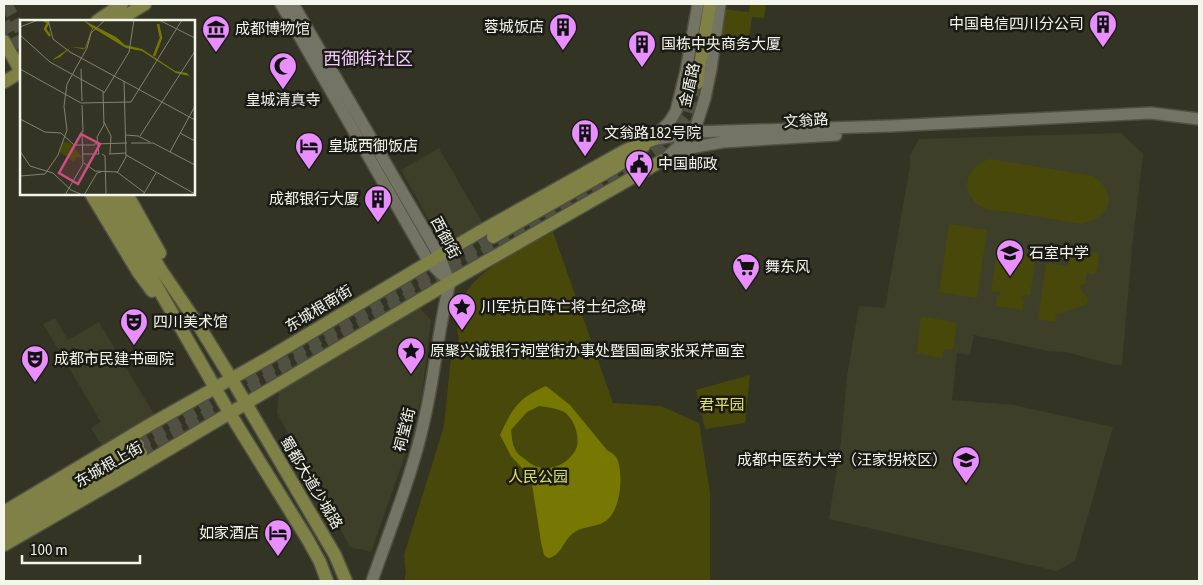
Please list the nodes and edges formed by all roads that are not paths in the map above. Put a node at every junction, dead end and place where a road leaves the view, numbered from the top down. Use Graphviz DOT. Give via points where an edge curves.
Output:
graph roads {
  1 [pos="122,4"];
  2 [pos="145,4"];
  3 [pos="281,4"];
  4 [pos="293,4"];
  5 [pos="698,4"];
  6 [pos="710,4"];
  7 [pos="720,4"];
  8 [pos="99,20"];
  9 [pos="119,20"];
  10 [pos="4,41"];
  11 [pos="20,70"];
  12 [pos="20,73"];
  13 [pos="4,82"];
  14 [pos="698,83"];
  15 [pos="1199,119"];
  16 [pos="1199,126"];
  17 [pos="694,132"];
  18 [pos="652,140"];
  19 [pos="663,160"];
  20 [pos="92,195"];
  21 [pos="105,195"];
  22 [pos="117,195"];
  23 [pos="128,195"];
  24 [pos="493,237"];
  25 [pos="434,259"];
  26 [pos="450,282"];
  27 [pos="199,326"];
  28 [pos="184,335"];
  29 [pos="231,378"];
  30 [pos="215,388"];
  31 [pos="245,404"];
  32 [pos="229,412"];
  33 [pos="4,512"];
  34 [pos="4,524"];
  35 [pos="4,535"];
  36 [pos="4,545"];
  37 [pos="327,581"];
  38 [pos="346,581"];
  39 [pos="372,581"];
  1 -- 8 [label="main road"];
  2 -- 9 [label="main road"];
  3 -- 25 [label="main road, 西御街"];
  4 -- 25 [label="main road, 西御街"];
  5 -- 18 [label="main road, 金盾路" via="676,112"];
  6 -- 14 [label="main road, 金盾路"];
  7 -- 17 [label="main road, 金盾路" via="709,78"];
  10 -- 11 [label="main road"];
  12 -- 13 [label="main road"];
  15 -- 17 [label="main road, 文翁路" via="1151,113"];
  16 -- 19 [label="main road, 文翁路" via="1150,120 723,142"];
  17 -- 18 [label="main road, 文翁路"];
  17 -- 19 [label="main road"];
  18 -- 24 [label="main road, 文翁路" via="614,168"];
  18 -- 25 [label="main road, 文翁路" via="626,150"];
  19 -- 26 [label="main road, 文翁路"];
  20 -- 28 [label="main road" via="138,272"];
  21 -- 28 [label="main road"];
  22 -- 27 [label="main road"];
  23 -- 27 [label="main road"];
  25 -- 26 [label="main road, 西御街"];
  25 -- 29 [label="main road, 东城根南街"];
  26 -- 31 [label="main road"];
  26 -- 39 [label="main road, 祠堂街" via="424,421"];
  27 -- 29 [label="main road, 蜀都大道少城路"];
  28 -- 30 [label="main road"];
  29 -- 30 [label="main road, 东城根南街"];
  29 -- 31 [label="main road, 蜀都大道少城路"];
  30 -- 32 [label="main road"];
  30 -- 33 [label="main road, 东城根上街"];
  31 -- 32 [label="main road"];
  31 -- 38 [label="main road, 蜀都大道少城路" via="335,555"];
  32 -- 36 [label="main road, 东城根上街"];
  32 -- 37 [label="main road" via="312,548"];
  34 -- 35 [label="main road, 东城根上街" via="140,449"];
}
